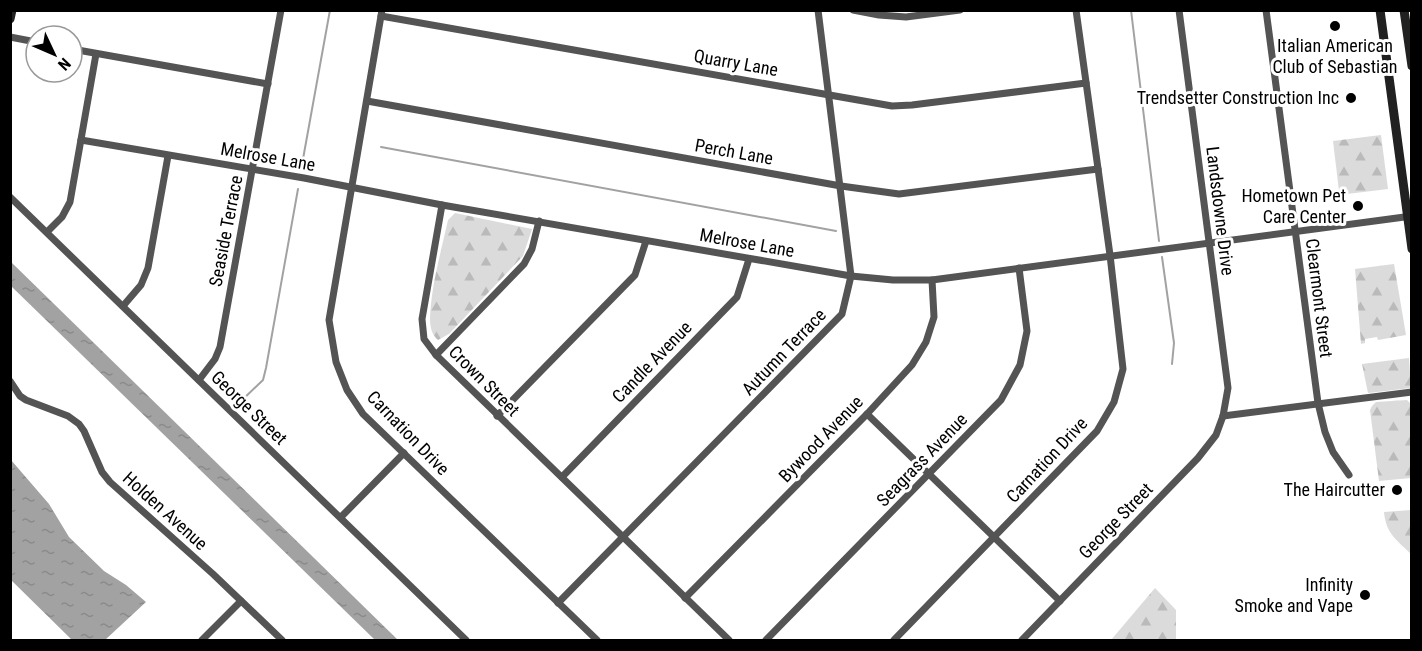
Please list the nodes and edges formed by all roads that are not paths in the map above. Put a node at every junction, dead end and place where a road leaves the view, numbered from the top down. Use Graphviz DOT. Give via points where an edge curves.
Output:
graph roads {
  1 [pos="12,10"];
  2 [pos="281,10"];
  3 [pos="818,10"];
  4 [pos="853,10"];
  5 [pos="960,10"];
  6 [pos="1077,10"];
  7 [pos="1179,10"];
  8 [pos="1266,10"];
  9 [pos="1380,10"];
  10 [pos="1404,10"];
  11 [pos="382,13"];
  12 [pos="906,14"];
  13 [pos="10,18"];
  14 [pos="84,52"];
  15 [pos="96,54"];
  16 [pos="1412,66"];
  17 [pos="1086,82"];
  18 [pos="268,84"];
  19 [pos="829,95"];
  20 [pos="367,101"];
  21 [pos="81,140"];
  22 [pos="168,156"];
  23 [pos="253,169"];
  24 [pos="1098,169"];
  25 [pos="841,186"];
  26 [pos="352,188"];
  27 [pos="10,197"];
  28 [pos="442,205"];
  29 [pos="1409,216"];
  30 [pos="539,221"];
  31 [pos="1295,231"];
  32 [pos="47,232"];
  33 [pos="646,241"];
  34 [pos="1209,242"];
  35 [pos="1412,249"];
  36 [pos="1110,255"];
  37 [pos="749,259"];
  38 [pos="1018,268"];
  39 [pos="851,276"];
  40 [pos="932,280"];
  41 [pos="123,306"];
  42 [pos="436,355"];
  43 [pos="199,380"];
  44 [pos="10,381"];
  45 [pos="1412,392"];
  46 [pos="1318,403"];
  47 [pos="867,414"];
  48 [pos="497,416"];
  49 [pos="1223,416"];
  50 [pos="404,453"];
  51 [pos="928,475"];
  52 [pos="1349,475"];
  53 [pos="562,477"];
  54 [pos="341,518"];
  55 [pos="622,537"];
  56 [pos="994,537"];
  57 [pos="685,598"];
  58 [pos="241,601"];
  59 [pos="1060,601"];
  60 [pos="558,603"];
  61 [pos="202,640"];
  62 [pos="282,640"];
  63 [pos="466,640"];
  64 [pos="597,640"];
  65 [pos="729,640"];
  66 [pos="766,640"];
  67 [pos="894,640"];
  68 [pos="1022,640"];
  1 -- 13 [label="main road"];
  2 -- 18 [label="street, Seaside Terrace"];
  3 -- 19 [label="street, Autumn Terrace"];
  4 -- 12 [label="street" via="879,15"];
  5 -- 12 [label="street"];
  6 -- 17 [label="street, Carnation Drive"];
  7 -- 34 [label="street, Landsdowne Drive"];
  8 -- 31 [label="street, Clearmont Street"];
  9 -- 29 [label="main road"];
  10 -- 16 [label="main road"];
  11 -- 19 [label="street, Quarry Lane"];
  11 -- 20 [label="street, Carnation Drive"];
  14 -- 15 [label="street"];
  15 -- 18 [label="street"];
  15 -- 21 [label="street"];
  17 -- 19 [label="street, Quarry Lane" via="912,105 892,106"];
  17 -- 24 [label="street, Carnation Drive"];
  18 -- 23 [label="street, Seaside Terrace"];
  19 -- 25 [label="street, Autumn Terrace"];
  20 -- 25 [label="street, Perch Lane"];
  20 -- 26 [label="street, Carnation Drive"];
  21 -- 22 [label="street, Melrose Lane"];
  21 -- 32 [label="street" via="70,202"];
  22 -- 23 [label="street, Melrose Lane"];
  22 -- 41 [label="street" via="148,268 141,285"];
  23 -- 26 [label="street, Melrose Lane"];
  23 -- 43 [label="street, Seaside Terrace" via="220,346 215,360"];
  24 -- 25 [label="street, Perch Lane" via="899,194"];
  24 -- 36 [label="street, Carnation Drive"];
  25 -- 39 [label="street, Autumn Terrace"];
  26 -- 28 [label="street, Melrose Lane"];
  26 -- 50 [label="street, Carnation Drive" via="329,320 336,362 347,390 363,414"];
  27 -- 32 [label="street, George Street"];
  28 -- 30 [label="street, Melrose Lane"];
  28 -- 42 [label="street, Crown Street" via="422,319 424,339"];
  29 -- 31 [label="street, Melrose Lane"];
  29 -- 35 [label="main road"];
  30 -- 33 [label="street, Melrose Lane"];
  30 -- 42 [label="street" via="524,264"];
  31 -- 34 [label="street, Melrose Lane"];
  31 -- 46 [label="street, Clearmont Street"];
  32 -- 41 [label="street, George Street"];
  33 -- 37 [label="street, Melrose Lane"];
  33 -- 48 [label="street" via="635,276"];
  34 -- 36 [label="street, Melrose Lane"];
  34 -- 49 [label="street, Landsdowne Drive" via="1228,388"];
  36 -- 38 [label="street, Melrose Lane"];
  36 -- 56 [label="street, Carnation Drive" via="1123,369 1114,402 1097,431"];
  37 -- 39 [label="street, Melrose Lane"];
  37 -- 53 [label="street, Candle Avenue" via="737,297"];
  38 -- 40 [label="street, Melrose Lane"];
  38 -- 51 [label="street, Seagrass Avenue" via="1027,330 1020,366 1001,400"];
  39 -- 40 [label="street, Melrose Lane"];
  39 -- 55 [label="street, Autumn Terrace" via="842,314"];
  40 -- 47 [label="street, Bywood Avenue" via="934,317 926,342 912,365"];
  41 -- 43 [label="street, George Street"];
  42 -- 48 [label="street, Crown Street"];
  43 -- 54 [label="street, George Street"];
  44 -- 58 [label="street, Holden Avenue" via="26,400 79,424 110,482"];
  45 -- 46 [label="street"];
  46 -- 49 [label="street"];
  46 -- 52 [label="street, Clearmont Street" via="1325,432"];
  47 -- 51 [label="street"];
  47 -- 57 [label="street, Bywood Avenue"];
  48 -- 53 [label="street, Crown Street"];
  49 -- 59 [label="street, George Street" via="1216,435 1198,458"];
  50 -- 54 [label="street"];
  50 -- 60 [label="street, Carnation Drive"];
  51 -- 56 [label="street"];
  51 -- 66 [label="street, Seagrass Avenue"];
  53 -- 55 [label="street, Crown Street"];
  54 -- 63 [label="street, George Street"];
  55 -- 57 [label="street"];
  55 -- 60 [label="street, Autumn Terrace"];
  56 -- 59 [label="street"];
  56 -- 67 [label="street, Carnation Drive"];
  57 -- 65 [label="street"];
  58 -- 61 [label="street"];
  58 -- 62 [label="street, Holden Avenue"];
  59 -- 68 [label="street, George Street"];
  60 -- 64 [label="street, Carnation Drive"];
}
